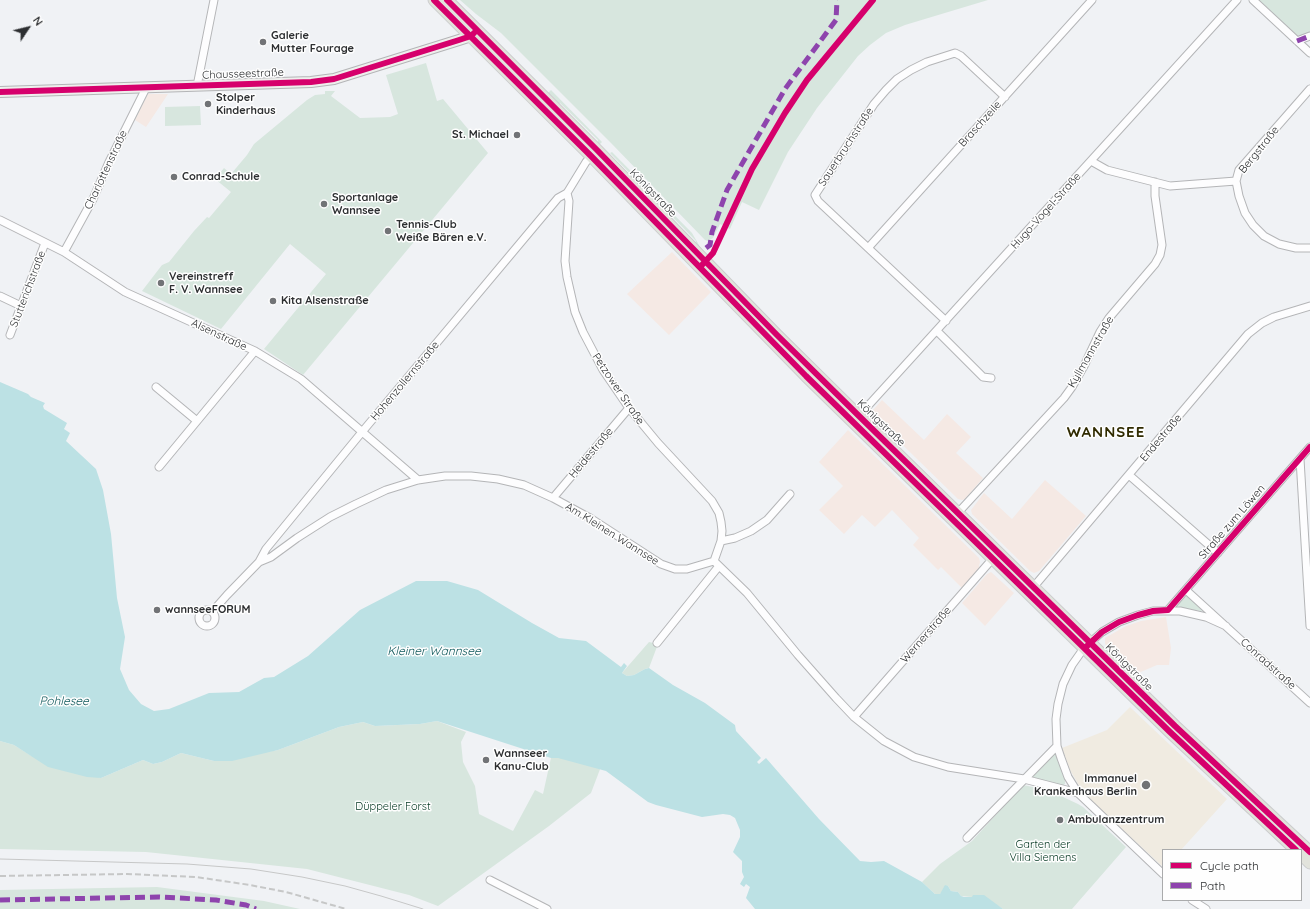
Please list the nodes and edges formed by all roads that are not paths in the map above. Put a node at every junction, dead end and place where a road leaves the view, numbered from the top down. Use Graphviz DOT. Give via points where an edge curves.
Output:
graph roads {
  1 [pos="214,0"];
  2 [pos="434,0"];
  3 [pos="447,0"];
  4 [pos="1092,0"];
  5 [pos="1237,0"];
  6 [pos="1252,0"];
  7 [pos="474,33"];
  8 [pos="1310,36"];
  9 [pos="1297,41"];
  10 [pos="1310,53"];
  11 [pos="197,86"];
  12 [pos="146,88"];
  13 [pos="1310,89"];
  14 [pos="0,92"];
  15 [pos="1005,97"];
  16 [pos="594,153"];
  17 [pos="1091,161"];
  18 [pos="1236,181"];
  19 [pos="1155,182"];
  20 [pos="567,193"];
  21 [pos="0,220"];
  22 [pos="45,243"];
  23 [pos="868,248"];
  24 [pos="1310,248"];
  25 [pos="64,252"];
  26 [pos="0,296"];
  27 [pos="21,306"];
  28 [pos="1310,306"];
  29 [pos="946,321"];
  30 [pos="937,331"];
  31 [pos="10,335"];
  32 [pos="255,351"];
  33 [pos="991,378"];
  34 [pos="156,388"];
  35 [pos="629,408"];
  36 [pos="856,419"];
  37 [pos="197,421"];
  38 [pos="362,432"];
  39 [pos="1310,447"];
  40 [pos="1300,459"];
  41 [pos="159,467"];
  42 [pos="1129,475"];
  43 [pos="418,480"];
  44 [pos="790,494"];
  45 [pos="554,498"];
  46 [pos="955,516"];
  47 [pos="720,541"];
  48 [pos="1218,553"];
  49 [pos="995,556"];
  50 [pos="259,562"];
  51 [pos="717,563"];
  52 [pos="1030,590"];
  53 [pos="1186,590"];
  54 [pos="1168,610"];
  55 [pos="212,612"];
  56 [pos="1226,626"];
  57 [pos="1310,626"];
  58 [pos="657,643"];
  59 [pos="1087,645"];
  60 [pos="1310,702"];
  61 [pos="854,717"];
  62 [pos="1057,746"];
  63 [pos="1024,779"];
  64 [pos="1078,793"];
  65 [pos="967,838"];
  66 [pos="1295,849"];
  67 [pos="1310,852"];
  68 [pos="1302,855"];
  69 [pos="1310,863"];
  70 [pos="1162,873"];
  71 [pos="490,880"];
  72 [pos="1194,901"];
  73 [pos="547,909"];
  74 [pos="1206,909"];
  1 -- 11 [label="street"];
  2 -- 7 [label="main road, Königstraße"];
  3 -- 7 [label="main road, Königstraße"];
  4 -- 15 [label="street, Braschzeile"];
  5 -- 17 [label="street, Hugo-Vogel-Straße"];
  6 -- 9 [label="street"];
  7 -- 11 [label="street, Chausseestraße" via="334,79"];
  7 -- 16 [label="main road, Königstraße"];
  8 -- 9 [label="street"];
  9 -- 10 [label="street"];
  11 -- 12 [label="street, Chausseestraße"];
  12 -- 14 [label="street, Chausseestraße"];
  12 -- 25 [label="street, Charlottenstraße" via="93,199"];
  13 -- 18 [label="street, Bergstraße" via="1239,170"];
  15 -- 23 [label="street, Braschzeile"];
  15 -- 23 [label="street, Sauerbruchstraße" via="955,53 911,70 886,90 874,104 815,195 818,202"];
  16 -- 20 [label="street, Hohenzollernstraße"];
  16 -- 36 [label="main road, Königstraße" via="777,335"];
  17 -- 19 [label="street" via="1107,170"];
  17 -- 29 [label="street, Hugo-Vogel-Straße"];
  18 -- 19 [label="street" via="1170,186"];
  18 -- 24 [label="street, Bergstraße" via="1245,213 1264,236 1279,244"];
  19 -- 46 [label="street, Kyllmannstraße" via="1162,245 1155,264 1109,318 1072,388"];
  20 -- 35 [label="street, Petzower Straße" via="569,201 565,261 570,293 592,351"];
  20 -- 38 [label="street, Hohenzollernstraße" via="558,198"];
  21 -- 22 [label="street, Alsenstraße"];
  22 -- 25 [label="street, Alsenstraße"];
  22 -- 27 [label="street, Stutterichstraße"];
  23 -- 29 [label="street, Sauerbruchstraße"];
  25 -- 32 [label="street, Alsenstraße" via="125,292"];
  26 -- 27 [label="street"];
  27 -- 31 [label="street, Stutterichstraße"];
  28 -- 42 [label="street, Endestraße" via="1274,317 1248,334"];
  29 -- 30 [label="street, Hugo-Vogel-Straße"];
  30 -- 33 [label="street" via="983,377"];
  30 -- 36 [label="street, Hugo-Vogel-Straße"];
  32 -- 37 [label="street"];
  32 -- 38 [label="street, Alsenstraße" via="301,379"];
  34 -- 37 [label="street"];
  35 -- 45 [label="street, Heidestraße"];
  35 -- 47 [label="street, Petzower Straße" via="658,444 712,501 721,522"];
  36 -- 46 [label="main road, Königstraße"];
  37 -- 41 [label="street"];
  38 -- 43 [label="street, Alsenstraße"];
  38 -- 50 [label="street, Hohenzollernstraße" via="266,549"];
  39 -- 40 [label="street, Straße zum Löwen"];
  40 -- 48 [label="street, Straße zum Löwen"];
  40 -- 57 [label="street"];
  42 -- 48 [label="street"];
  42 -- 52 [label="street, Endestraße"];
  43 -- 45 [label="street, Am Kleinen Wannsee" via="445,476 498,479 524,485"];
  43 -- 50 [label="street, Am Kleinen Wannsee" via="386,490 356,504"];
  44 -- 47 [label="street" via="751,532"];
  45 -- 51 [label="street, Am Kleinen Wannsee" via="590,518 660,564 675,569 687,569"];
  46 -- 49 [label="main road, Königstraße"];
  47 -- 51 [label="street, Petzower Straße"];
  48 -- 53 [label="street, Straße zum Löwen"];
  49 -- 52 [label="main road, Königstraße"];
  49 -- 61 [label="street, Wernerstraße"];
  50 -- 55 [label="street, Hohenzollernstraße"];
  51 -- 58 [label="street"];
  51 -- 61 [label="street" via="747,593"];
  52 -- 59 [label="main road, Königstraße"];
  53 -- 54 [label="street, Straße zum Löwen"];
  53 -- 56 [label="street, Conradstraße"];
  54 -- 56 [label="street, Conradstraße" via="1206,617"];
  54 -- 59 [label="street, Conradstraße" via="1153,611 1119,622"];
  56 -- 60 [label="street, Conradstraße"];
  59 -- 62 [label="street, Conradstraße" via="1067,674 1060,694 1056,718"];
  59 -- 66 [label="main road, Königstraße" via="1170,732"];
  59 -- 67 [label="main road, Königstraße"];
  61 -- 63 [label="street" via="884,741 914,757 948,767"];
  62 -- 63 [label="street"];
  62 -- 64 [label="street, Conradstraße" via="1068,777"];
  63 -- 64 [label="street"];
  63 -- 65 [label="street"];
  64 -- 70 [label="street"];
  68 -- 69 [label="main road"];
  71 -- 73 [label="street"];
  72 -- 74 [label="street"];
}
